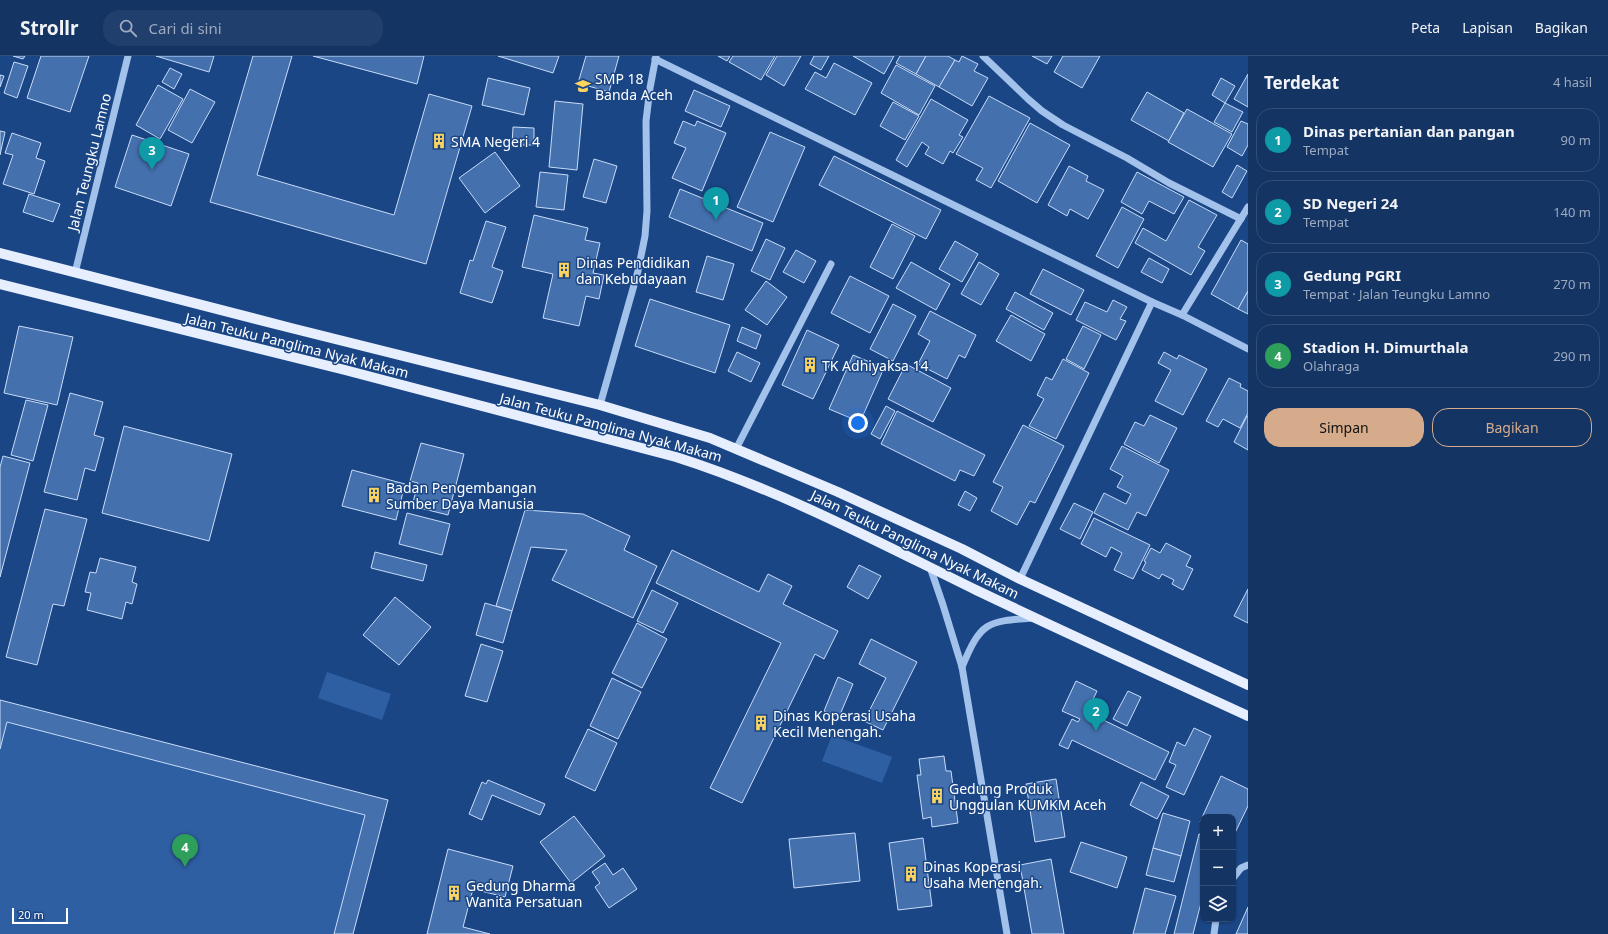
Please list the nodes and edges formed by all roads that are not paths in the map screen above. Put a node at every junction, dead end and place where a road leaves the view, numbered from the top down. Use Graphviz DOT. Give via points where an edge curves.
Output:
graph roads {
  1 [pos="128,56"];
  2 [pos="983,56"];
  3 [pos="656,57"];
  4 [pos="1248,207"];
  5 [pos="1241,219"];
  6 [pos="0,253"];
  7 [pos="830,264"];
  8 [pos="75,273"];
  9 [pos="0,284"];
  10 [pos="1152,302"];
  11 [pos="1182,316"];
  12 [pos="1248,349"];
  13 [pos="600,405"];
  14 [pos="736,449"];
  15 [pos="930,567"];
  16 [pos="1020,579"];
  17 [pos="1034,618"];
  18 [pos="962,667"];
  19 [pos="1248,685"];
  20 [pos="1248,716"];
  21 [pos="1248,865"];
  22 [pos="1236,874"];
  23 [pos="1216,922"];
  24 [pos="1007,934"];
  25 [pos="1214,934"];
  1 -- 8 [label="street, Jalan Teungku Lamno"];
  2 -- 5 [label="street" via="1028,99 1063,125"];
  3 -- 10 [label="street"];
  3 -- 13 [label="street" via="646,122 645,236 638,271"];
  4 -- 5 [label="street"];
  5 -- 11 [label="street"];
  6 -- 8 [label="main road, Jalan Teuku Panglima Nyak Makam"];
  7 -- 14 [label="street"];
  8 -- 13 [label="main road, Jalan Teuku Panglima Nyak Makam"];
  9 -- 15 [label="main road, Jalan Teuku Panglima Nyak Makam" via="345,370 716,470 784,497"];
  10 -- 11 [label="street"];
  10 -- 16 [label="street"];
  11 -- 12 [label="street"];
  13 -- 14 [label="main road, Jalan Teuku Panglima Nyak Makam" via="710,438"];
  14 -- 16 [label="main road, Jalan Teuku Panglima Nyak Makam" via="838,492 962,549"];
  15 -- 17 [label="main road, Jalan Teuku Panglima Nyak Makam"];
  15 -- 18 [label="street"];
  16 -- 19 [label="main road, Jalan Teuku Panglima Nyak Makam"];
  17 -- 18 [label="street" via="998,622 988,626 978,635"];
  17 -- 20 [label="main road, Jalan Teuku Panglima Nyak Makam"];
  18 -- 24 [label="street"];
  21 -- 22 [label="street"];
  23 -- 25 [label="street"];
}
